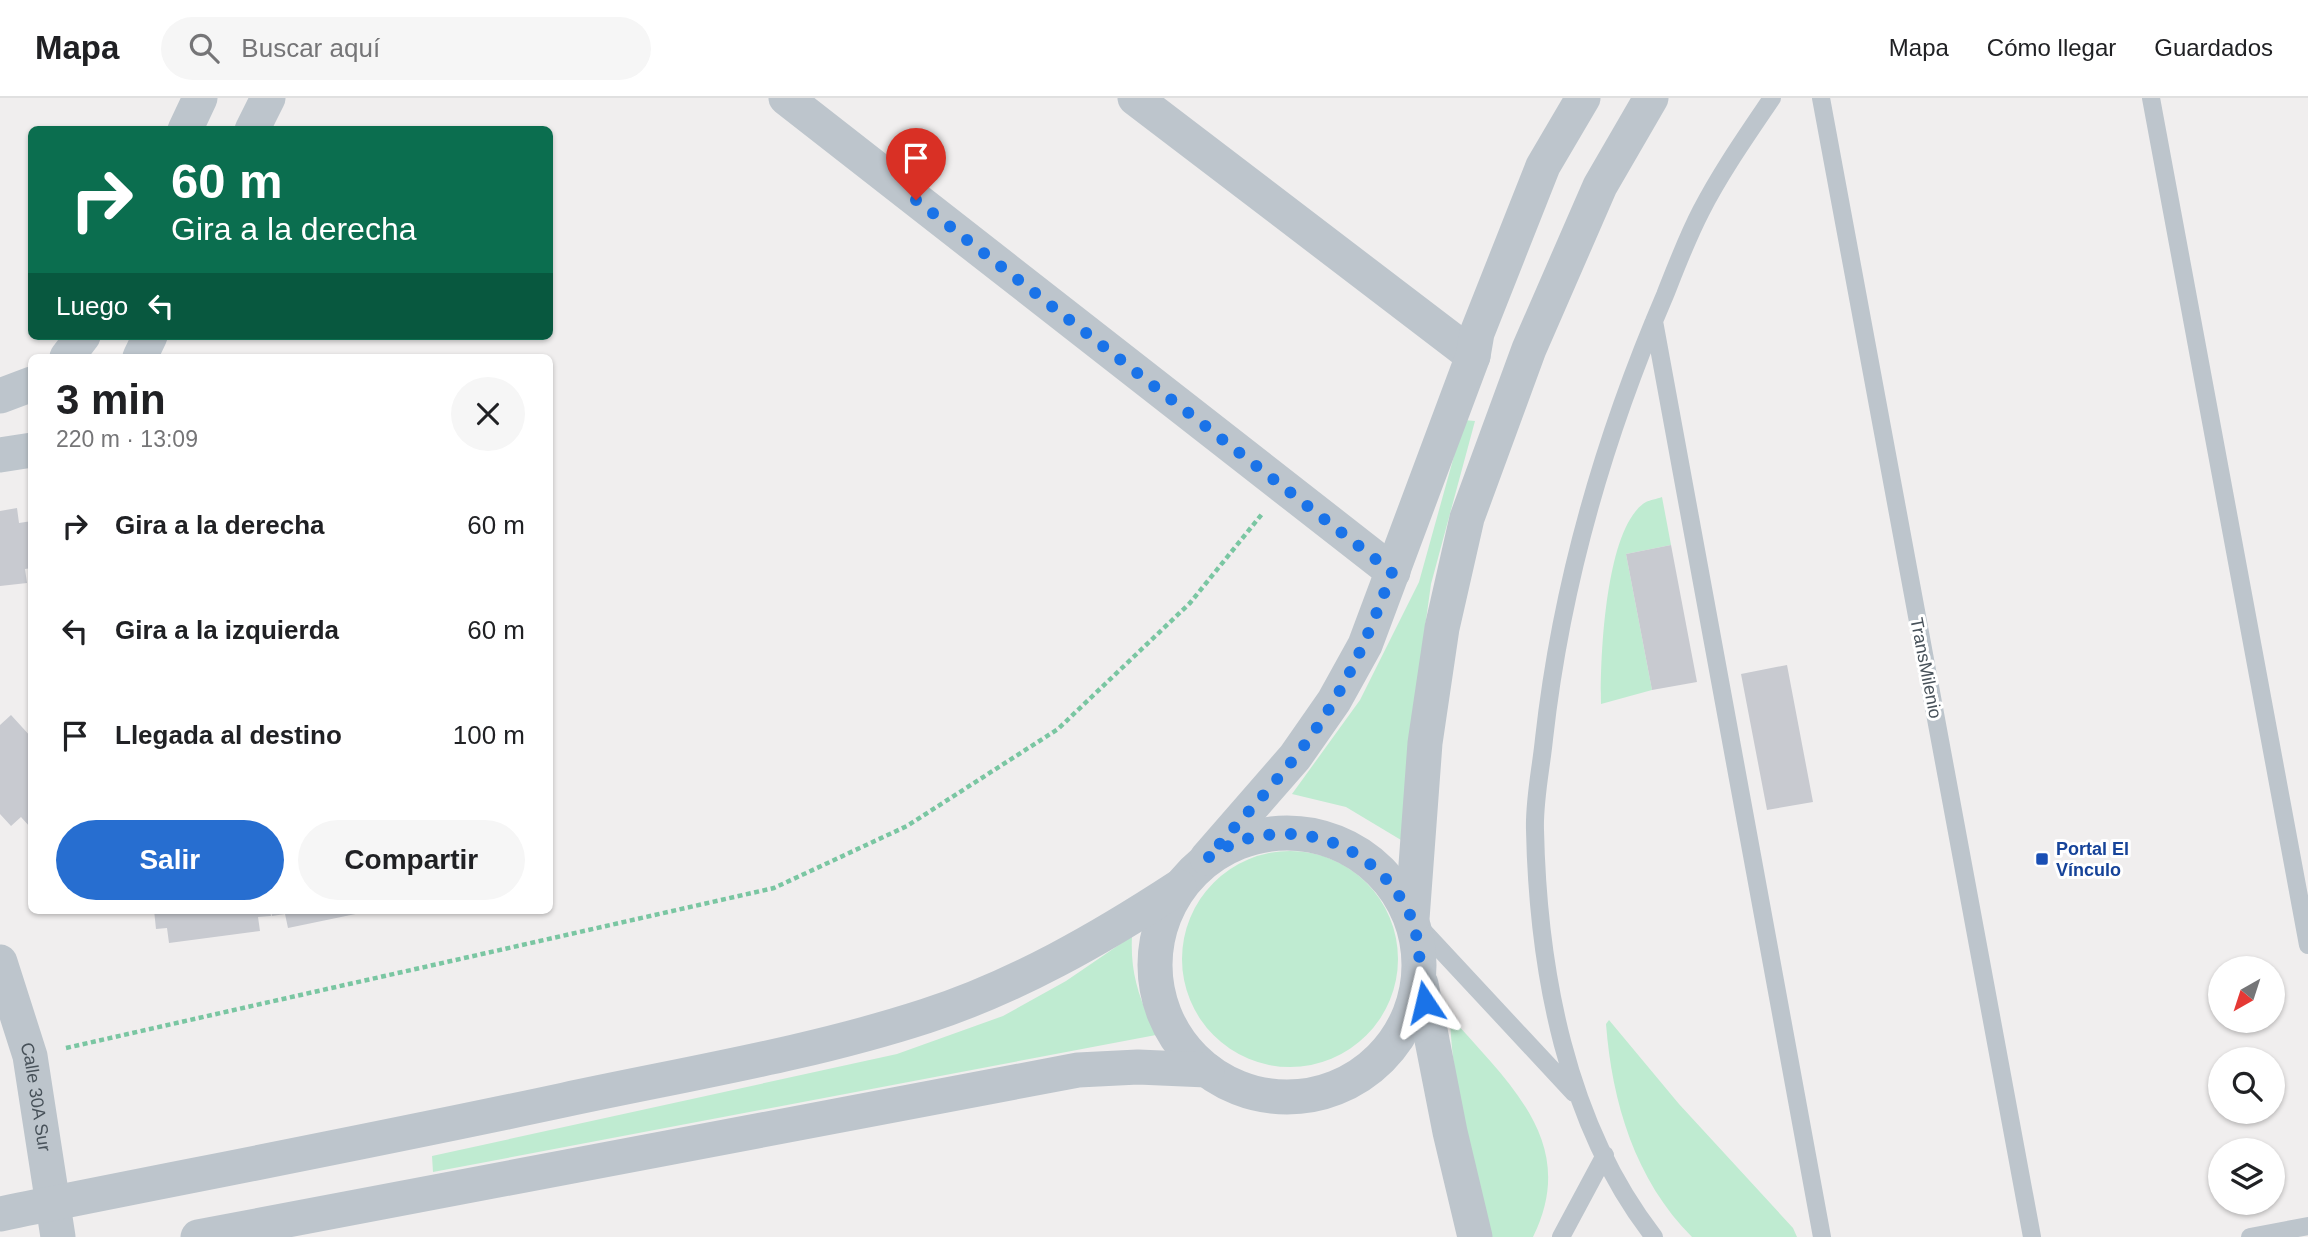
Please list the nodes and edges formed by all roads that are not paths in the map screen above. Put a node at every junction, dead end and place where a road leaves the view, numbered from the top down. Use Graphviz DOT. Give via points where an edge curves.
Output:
graph roads {
  1 [pos="200,98"];
  2 [pos="268,98"];
  3 [pos="786,98"];
  4 [pos="1135,98"];
  5 [pos="1583,98"];
  6 [pos="1651,98"];
  7 [pos="1772,98"];
  8 [pos="1821,98"];
  9 [pos="2151,98"];
  10 [pos="187,126"];
  11 [pos="254,126"];
  12 [pos="1654,320"];
  13 [pos="80,340"];
  14 [pos="69,354"];
  15 [pos="1473,356"];
  16 [pos="28,386"];
  17 [pos="0,397"];
  18 [pos="28,451"];
  19 [pos="0,455"];
  20 [pos="1392,572"];
  21 [pos="1207,858"];
  22 [pos="1179,887"];
  23 [pos="1412,919"];
  24 [pos="2308,945"];
  25 [pos="0,962"];
  26 [pos="1420,976"];
  27 [pos="1207,1070"];
  28 [pos="1577,1096"];
  29 [pos="1605,1155"];
  30 [pos="55,1203"];
  31 [pos="0,1214"];
  32 [pos="2308,1226"];
  33 [pos="58,1237"];
  34 [pos="198,1237"];
  35 [pos="1475,1237"];
  36 [pos="1561,1237"];
  37 [pos="1654,1237"];
  38 [pos="1822,1237"];
  39 [pos="2032,1237"];
  40 [pos="2250,1237"];
  1 -- 10 [label="street"];
  2 -- 11 [label="street"];
  3 -- 20 [label="street"];
  4 -- 15 [label="street"];
  5 -- 15 [label="street" via="1543,166 1477,333"];
  6 -- 23 [label="street" via="1600,186 1529,349 1467,518 1442,628 1425,743"];
  7 -- 12 [label="lane" via="1700,211"];
  8 -- 39 [label="lane, TransMilenio"];
  9 -- 24 [label="lane"];
  12 -- 28 [label="lane" via="1618,413 1567,589 1535,827 1550,984"];
  12 -- 38 [label="lane"];
  13 -- 14 [label="street"];
  15 -- 20 [label="street"];
  16 -- 17 [label="street"];
  18 -- 19 [label="street"];
  20 -- 21 [label="street" via="1365,645 1334,701 1296,757"];
  21 -- 22 [label="street"];
  21 -- 23 [label="street" via="1243,839 1284,832 1324,837 1361,855 1392,883"];
  22 -- 27 [label="street" via="1161,923 1154,963 1158,990 1179,1041"];
  22 -- 30 [label="street" via="1070,952 927,1016 811,1048"];
  23 -- 26 [label="street"];
  23 -- 28 [label="lane"];
  25 -- 30 [label="street, Calle 30A Sur" via="30,1056"];
  26 -- 27 [label="street" via="1411,1014 1391,1048 1362,1074 1327,1091 1288,1097 1249,1091"];
  26 -- 35 [label="street"];
  27 -- 34 [label="street" via="1078,1070"];
  28 -- 29 [label="lane"];
  29 -- 36 [label="lane"];
  29 -- 37 [label="lane" via="1625,1200"];
  30 -- 31 [label="street"];
  30 -- 33 [label="street, Calle 30A Sur"];
  32 -- 40 [label="lane"];
}
